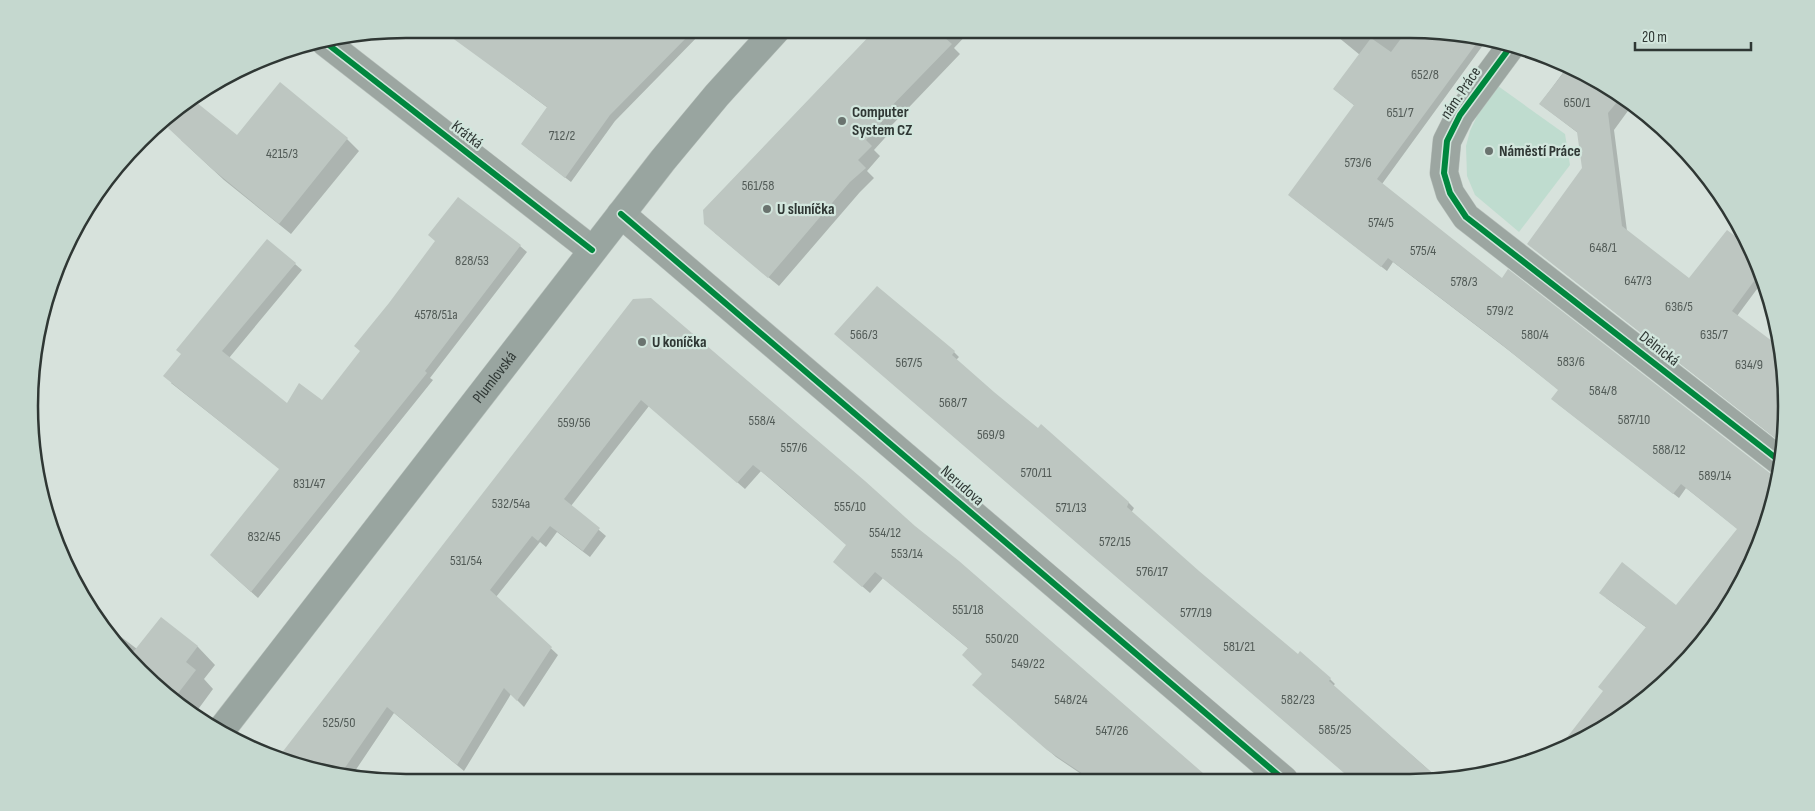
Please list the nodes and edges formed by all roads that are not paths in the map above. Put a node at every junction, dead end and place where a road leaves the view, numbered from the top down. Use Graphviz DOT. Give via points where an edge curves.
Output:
graph roads {
  1 [pos="769,38"];
  2 [pos="330,46"];
  3 [pos="1505,54"];
  4 [pos="621,214"];
  5 [pos="592,250"];
  6 [pos="1519,257"];
  7 [pos="1774,456"];
  8 [pos="224,726"];
  9 [pos="1277,774"];
  1 -- 4 [label="main road, Plumlovská" via="717,95"];
  2 -- 5 [label="street, Krátká"];
  3 -- 6 [label="street, nám. Práce" via="1460,114 1447,141 1444,173 1450,193 1466,217"];
  4 -- 5 [label="main road, Plumlovská"];
  4 -- 9 [label="street, Nerudova"];
  5 -- 8 [label="main road, Plumlovská"];
  6 -- 7 [label="street, Dělnická"];
}
